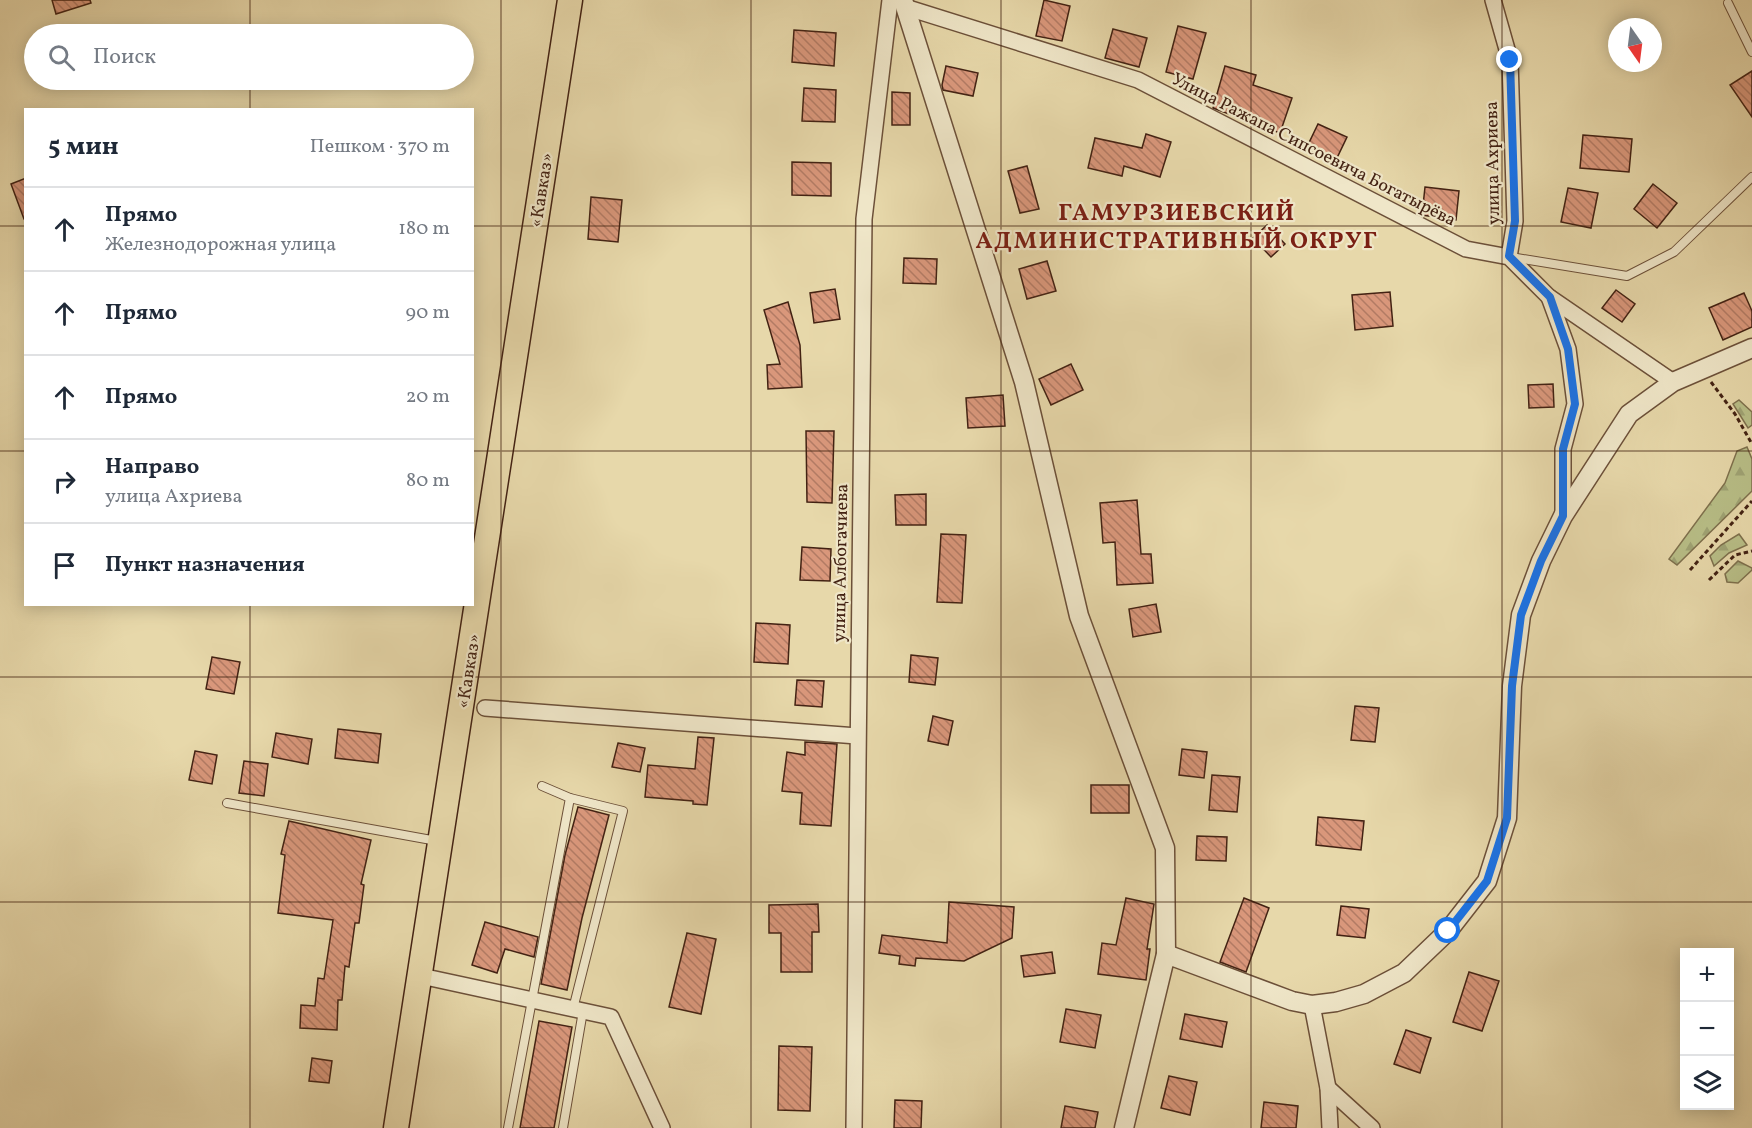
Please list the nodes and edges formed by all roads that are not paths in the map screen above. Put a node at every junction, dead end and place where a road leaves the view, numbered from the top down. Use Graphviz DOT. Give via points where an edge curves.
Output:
graph roads {
  1 [pos="570,0"];
  2 [pos="1493,0"];
  3 [pos="899,2"];
  4 [pos="1728,3"];
  5 [pos="1752,52"];
  6 [pos="1752,177"];
  7 [pos="1509,256"];
  8 [pos="1550,297"];
  9 [pos="1752,348"];
  10 [pos="1673,382"];
  11 [pos="1563,516"];
  12 [pos="485,708"];
  13 [pos="857,736"];
  14 [pos="542,786"];
  15 [pos="570,798"];
  16 [pos="227,803"];
  17 [pos="442,842"];
  18 [pos="1166,954"];
  19 [pos="421,976"];
  20 [pos="531,1000"];
  21 [pos="1312,1005"];
  22 [pos="578,1010"];
  23 [pos="1328,1088"];
  24 [pos="396,1128"];
  25 [pos="508,1128"];
  26 [pos="563,1128"];
  27 [pos="662,1128"];
  28 [pos="854,1128"];
  29 [pos="1124,1128"];
  30 [pos="1330,1128"];
  31 [pos="1372,1128"];
  1 -- 17 [label="highway, «Кавказ»"];
  2 -- 7 [label="street, улица Ахриева" via="1510,60 1515,221"];
  3 -- 7 [label="street, Улица Ражапа Сипсоевича Богатырёва" via="1138,80 1466,249"];
  3 -- 13 [label="street, улица Албогачиева" via="864,219"];
  3 -- 18 [label="street" via="1024,382 1079,616 1165,848"];
  4 -- 5 [label="lane"];
  6 -- 7 [label="lane" via="1674,252 1627,276"];
  7 -- 8 [label="street"];
  8 -- 10 [label="street"];
  8 -- 11 [label="street" via="1568,349 1575,404 1563,449"];
  9 -- 10 [label="street"];
  10 -- 11 [label="street" via="1629,414"];
  11 -- 21 [label="street" via="1521,615 1512,686 1507,818 1487,881 1448,931 1404,973 1364,994"];
  12 -- 13 [label="street"];
  13 -- 28 [label="street, улица Албогачиева"];
  14 -- 15 [label="lane"];
  15 -- 20 [label="lane"];
  15 -- 22 [label="lane" via="623,811"];
  16 -- 17 [label="lane"];
  17 -- 19 [label="highway, «Кавказ»"];
  18 -- 21 [label="street"];
  18 -- 29 [label="street"];
  19 -- 20 [label="street"];
  19 -- 24 [label="highway, «Кавказ»"];
  20 -- 22 [label="street"];
  20 -- 25 [label="lane"];
  21 -- 23 [label="street"];
  22 -- 26 [label="lane"];
  22 -- 27 [label="street" via="610,1017"];
  23 -- 30 [label="street"];
  23 -- 31 [label="street"];
}
